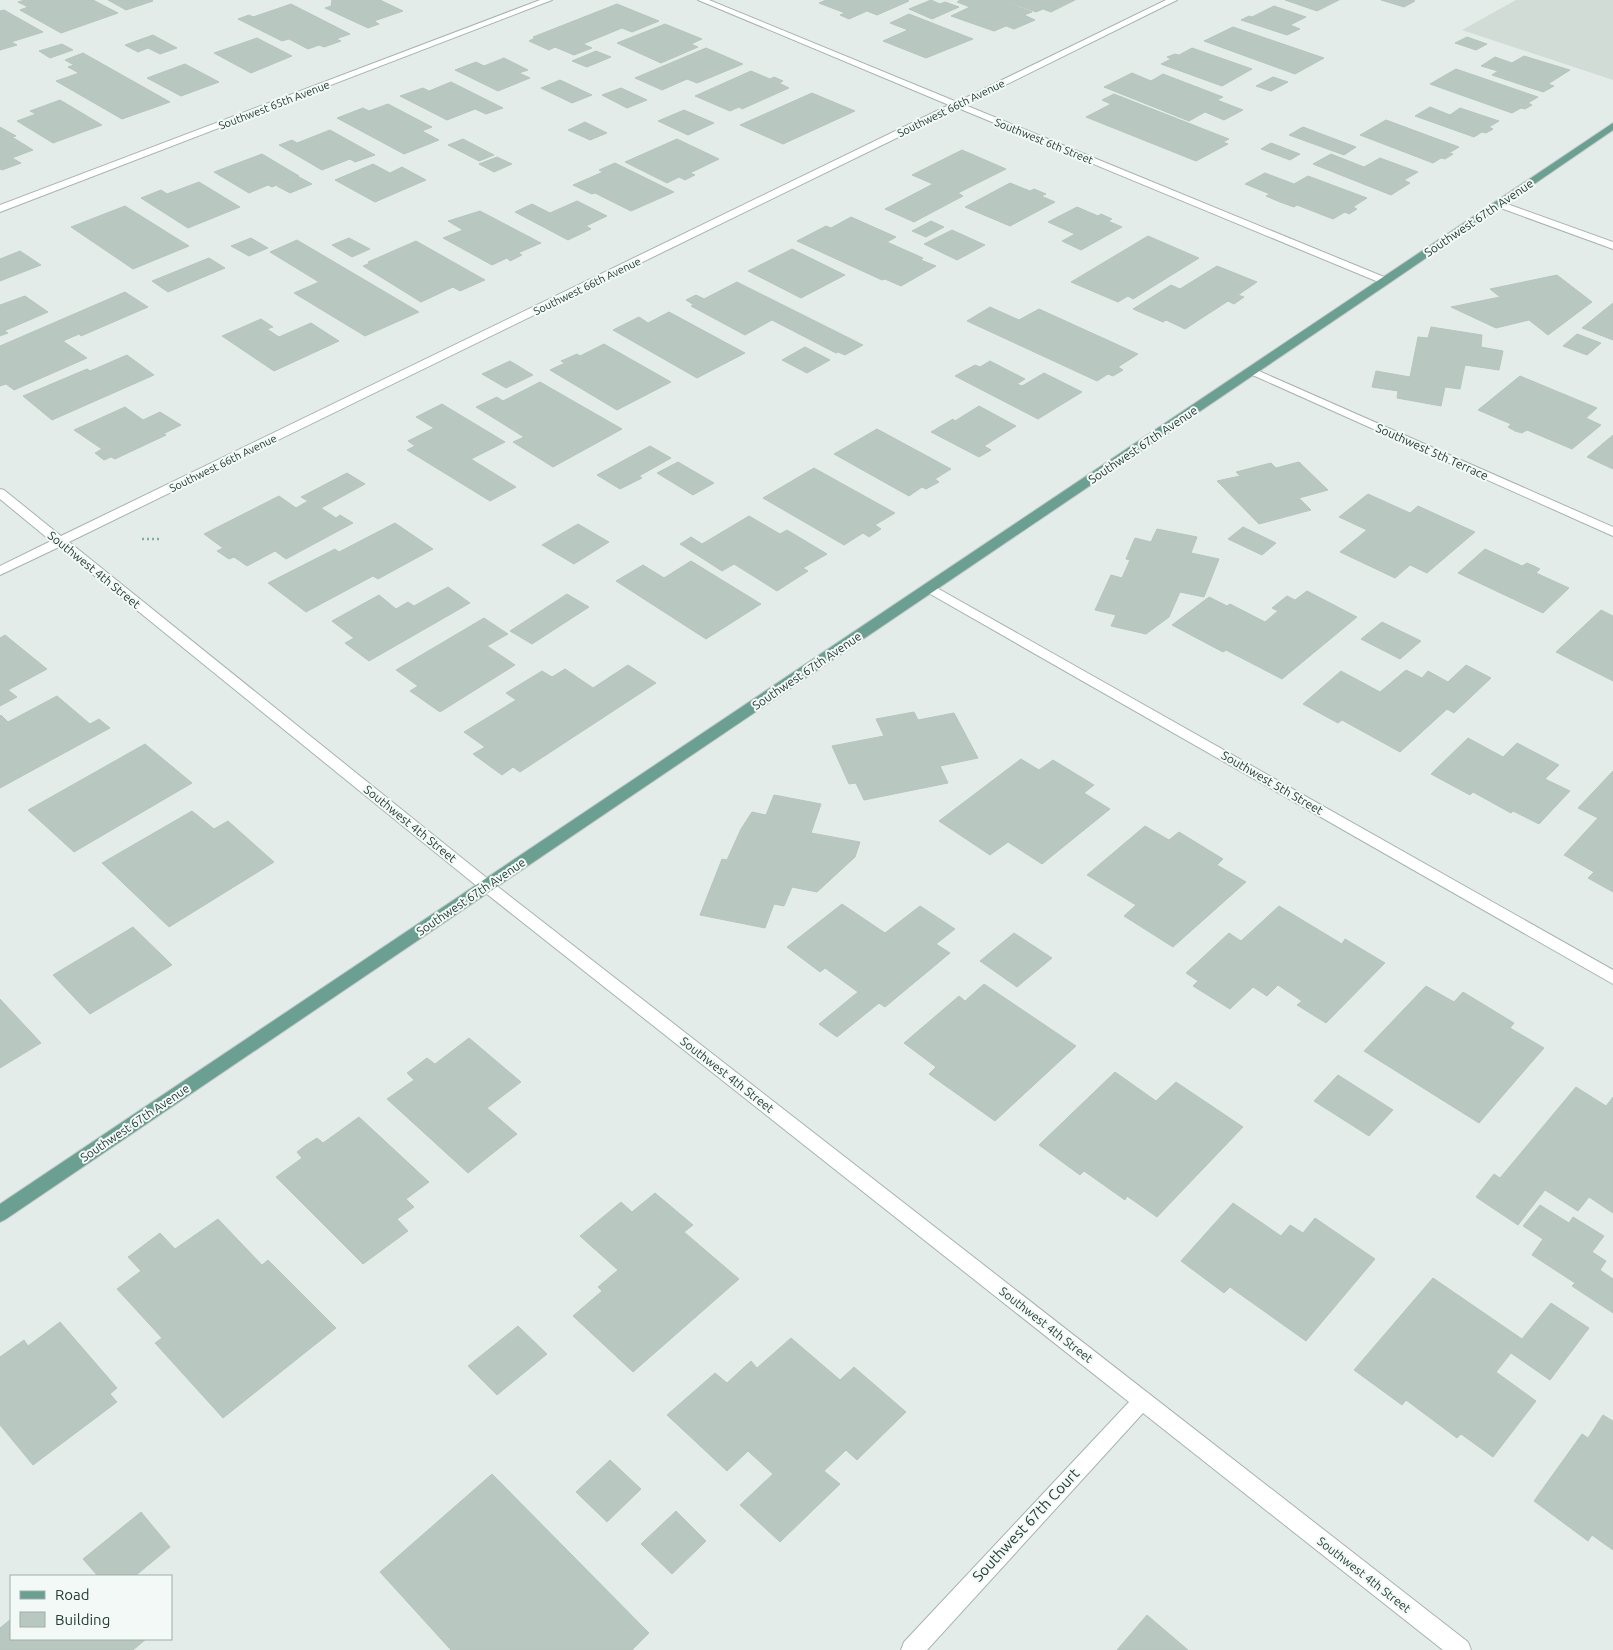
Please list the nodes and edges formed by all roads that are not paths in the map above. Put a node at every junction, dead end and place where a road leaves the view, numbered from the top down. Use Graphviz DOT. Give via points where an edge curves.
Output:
graph roads {
  1 [pos="548,0"];
  2 [pos="702,0"];
  3 [pos="1173,0"];
  4 [pos="957,105"];
  5 [pos="1613,126"];
  6 [pos="1499,204"];
  7 [pos="0,209"];
  8 [pos="1613,246"];
  9 [pos="1385,281"];
  10 [pos="1252,371"];
  11 [pos="0,493"];
  12 [pos="1613,532"];
  13 [pos="60,542"];
  14 [pos="0,572"];
  15 [pos="930,588"];
  16 [pos="488,887"];
  17 [pos="1613,978"];
  18 [pos="0,1214"];
  19 [pos="1142,1401"];
  20 [pos="912,1650"];
  21 [pos="1460,1650"];
  1 -- 7 [label="street, Southwest 65th Avenue"];
  2 -- 4 [label="street, Southwest 6th Street"];
  3 -- 4 [label="street, Southwest 66th Avenue"];
  4 -- 9 [label="street, Southwest 6th Street"];
  4 -- 13 [label="street, Southwest 66th Avenue"];
  5 -- 6 [label="main road, Southwest 67th Avenue"];
  6 -- 8 [label="street"];
  6 -- 9 [label="main road, Southwest 67th Avenue"];
  9 -- 10 [label="main road, Southwest 67th Avenue"];
  10 -- 12 [label="street, Southwest 5th Terrace"];
  10 -- 15 [label="main road, Southwest 67th Avenue"];
  11 -- 13 [label="street, Southwest 4th Street"];
  13 -- 14 [label="street, Southwest 66th Avenue"];
  13 -- 16 [label="street, Southwest 4th Street"];
  15 -- 16 [label="main road, Southwest 67th Avenue"];
  15 -- 17 [label="street, Southwest 5th Street"];
  16 -- 18 [label="main road, Southwest 67th Avenue"];
  16 -- 19 [label="street, Southwest 4th Street"];
  19 -- 20 [label="street, Southwest 67th Court"];
  19 -- 21 [label="street, Southwest 4th Street"];
}
